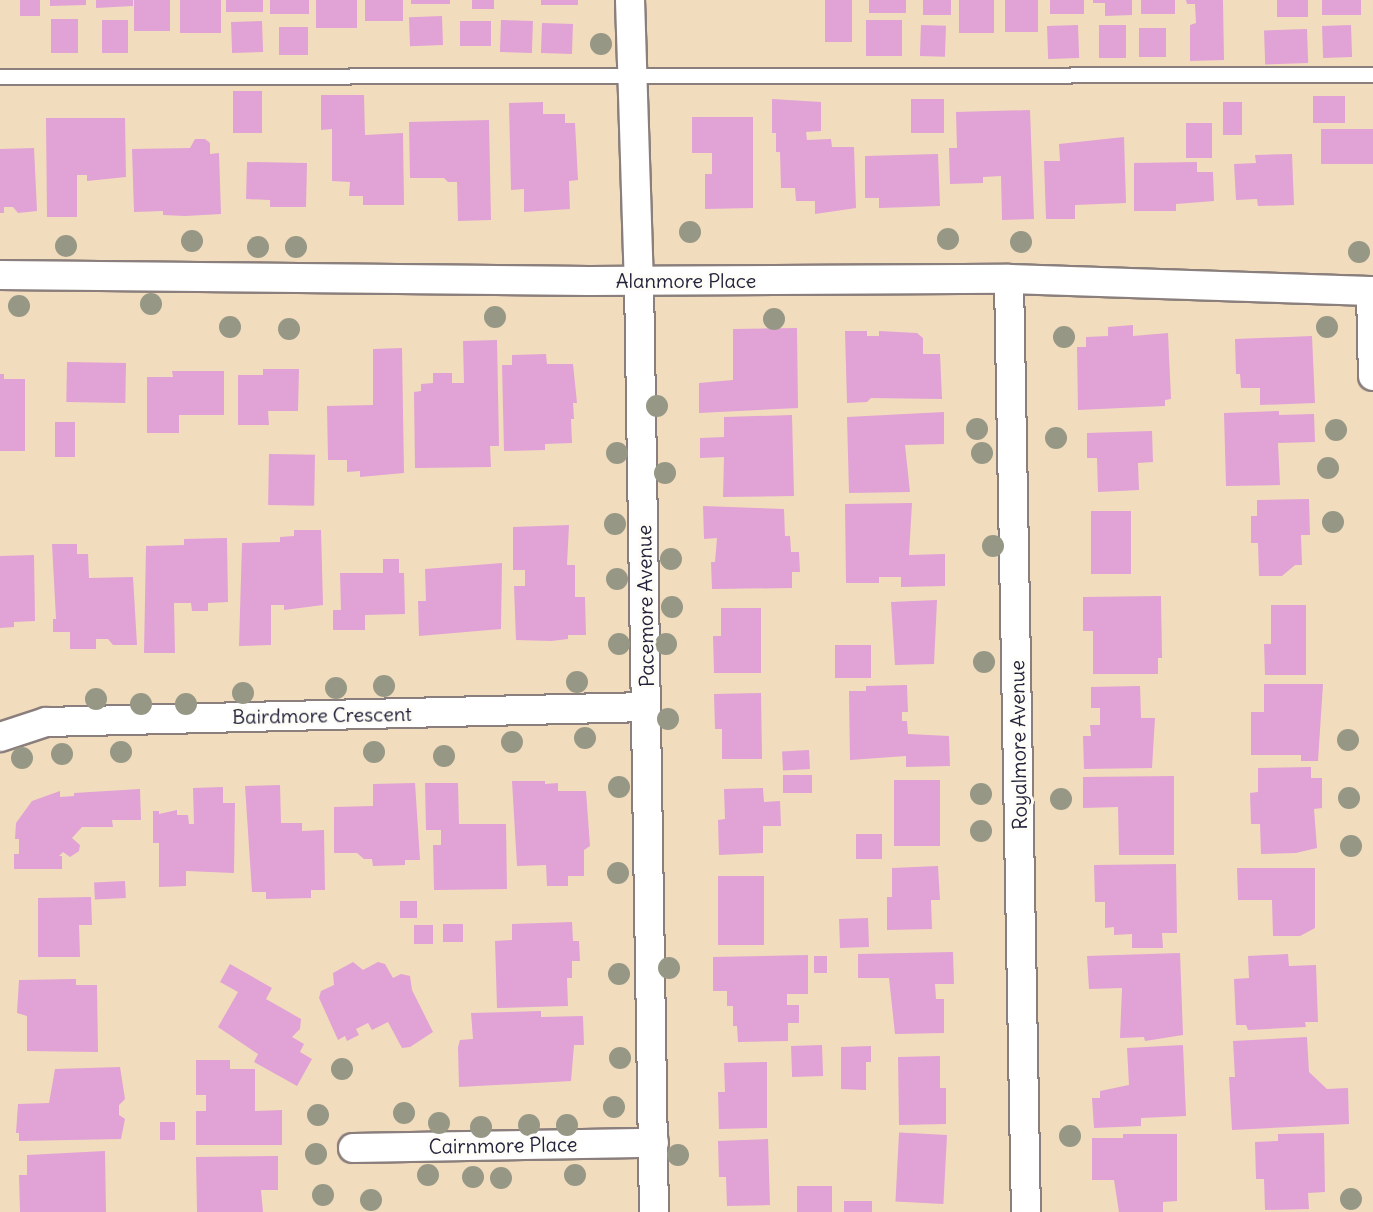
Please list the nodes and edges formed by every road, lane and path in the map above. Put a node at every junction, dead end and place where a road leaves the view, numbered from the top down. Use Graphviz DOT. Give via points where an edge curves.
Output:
graph roads {
  1 [pos="630,0"];
  2 [pos="1373,75"];
  3 [pos="0,77"];
  4 [pos="634,77"];
  5 [pos="0,275"];
  6 [pos="1009,279"];
  7 [pos="639,281"];
  8 [pos="1373,376"];
  9 [pos="646,707"];
  10 [pos="0,737"];
  11 [pos="654,1143"];
  12 [pos="353,1148"];
  13 [pos="654,1212"];
  14 [pos="1026,1212"];
  1 -- 4 [label="street, Pacemore Avenue"];
  2 -- 4 [label="lane"];
  3 -- 4 [label="lane"];
  4 -- 7 [label="street, Pacemore Avenue"];
  5 -- 7 [label="street, Alanmore Place"];
  6 -- 7 [label="street, Alanmore Place"];
  6 -- 8 [label="street, Alanmore Place" via="1371,291"];
  6 -- 14 [label="street, Royalmore Avenue"];
  7 -- 9 [label="street, Pacemore Avenue"];
  9 -- 10 [label="street, Bairdmore Crescent" via="46,722"];
  9 -- 11 [label="street, Pacemore Avenue"];
  11 -- 12 [label="street, Cairnmore Place"];
  11 -- 13 [label="street, Pacemore Avenue"];
}
